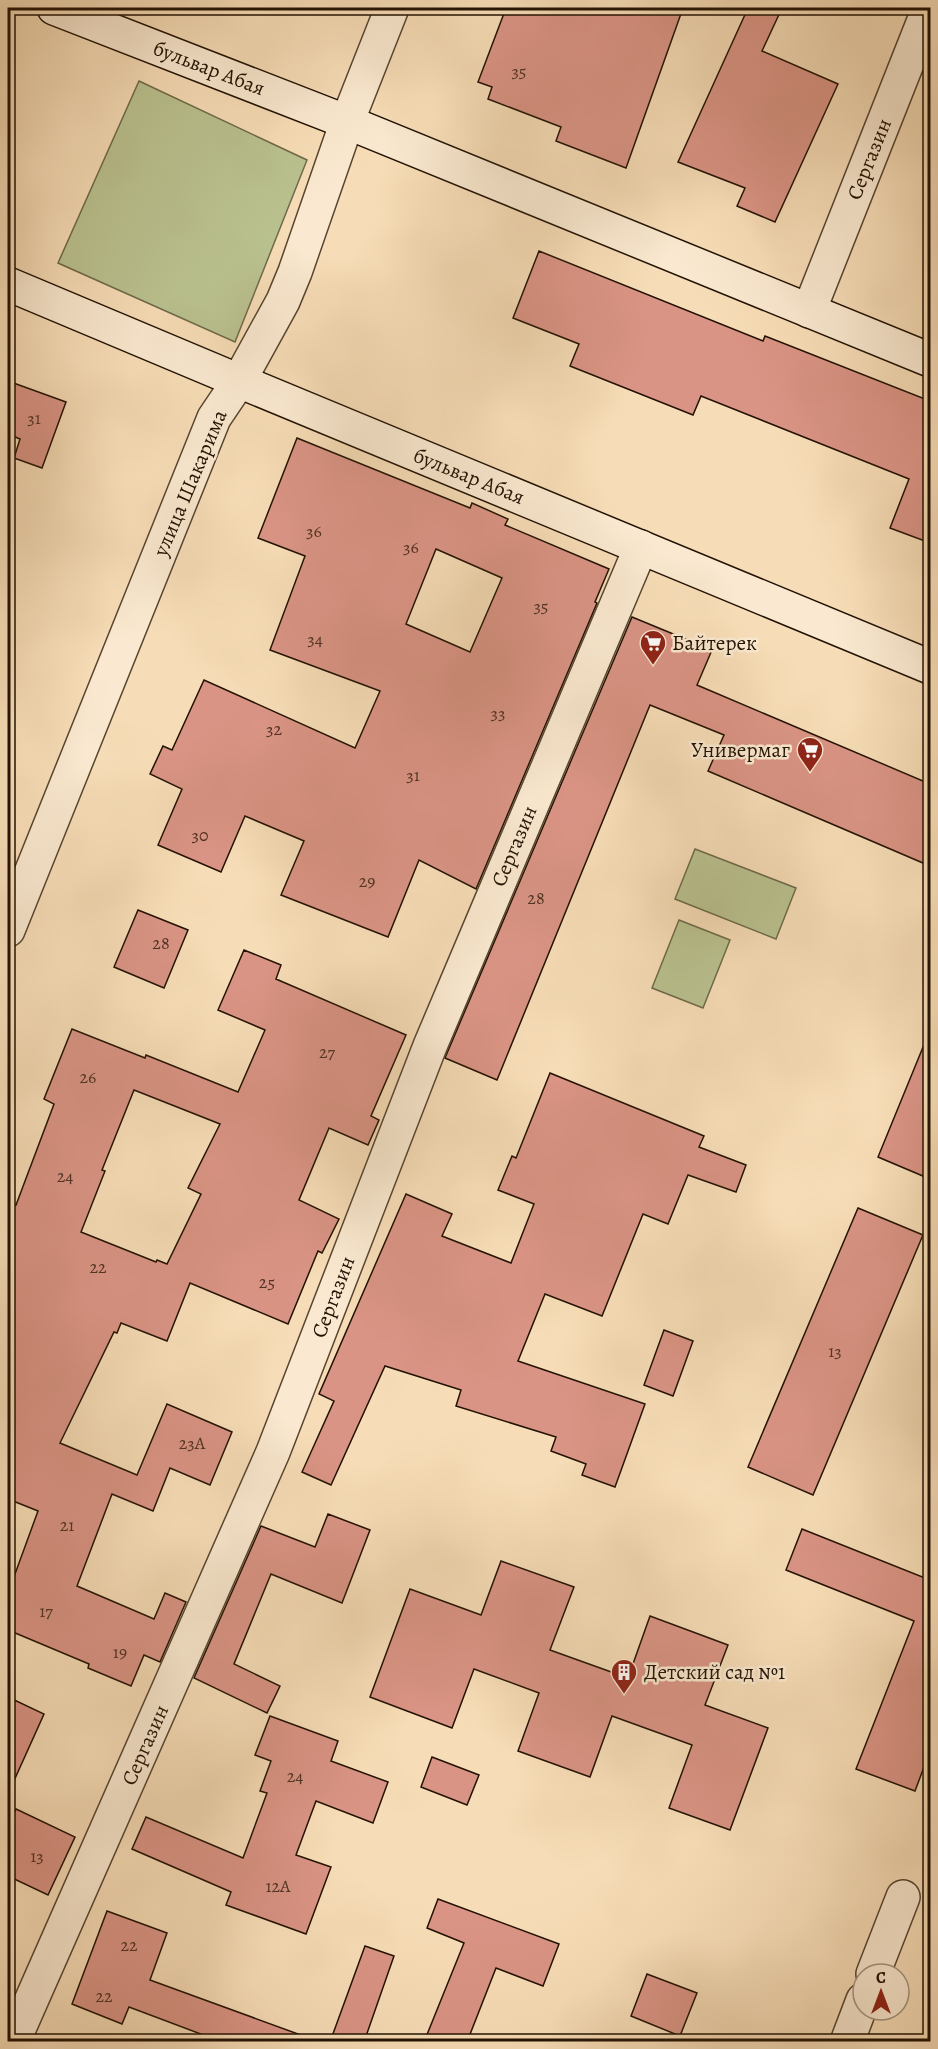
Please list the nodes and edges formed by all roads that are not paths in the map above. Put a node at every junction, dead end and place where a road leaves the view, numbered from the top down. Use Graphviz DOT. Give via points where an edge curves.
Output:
graph roads {
  1 [pos="54,8"];
  2 [pos="392,8"];
  3 [pos="929,8"];
  4 [pos="346,122"];
  5 [pos="8,284"];
  6 [pos="809,311"];
  7 [pos="930,360"];
  8 [pos="239,381"];
  9 [pos="642,547"];
  10 [pos="930,667"];
  11 [pos="8,930"];
  12 [pos="903,1897"];
  13 [pos="878,1962"];
  14 [pos="855,2022"];
  15 [pos="13,2042"];
  16 [pos="847,2042"];
  1 -- 4 [label="street, бульвар Абая"];
  2 -- 4 [label="street, улица Шакарима"];
  3 -- 6 [label="street, Сергазин"];
  4 -- 6 [label="street, бульвар Абая"];
  4 -- 8 [label="street, улица Шакарима" via="296,272"];
  5 -- 8 [label="street, бульвар Абая"];
  6 -- 7 [label="street, бульвар Абая"];
  8 -- 9 [label="street, бульвар Абая"];
  8 -- 11 [label="street, улица Шакарима" via="214,418"];
  9 -- 10 [label="street, бульвар Абая"];
  9 -- 15 [label="street, Сергазин" via="430,1047 273,1452"];
  12 -- 13 [label="street"];
  14 -- 16 [label="street"];
}
